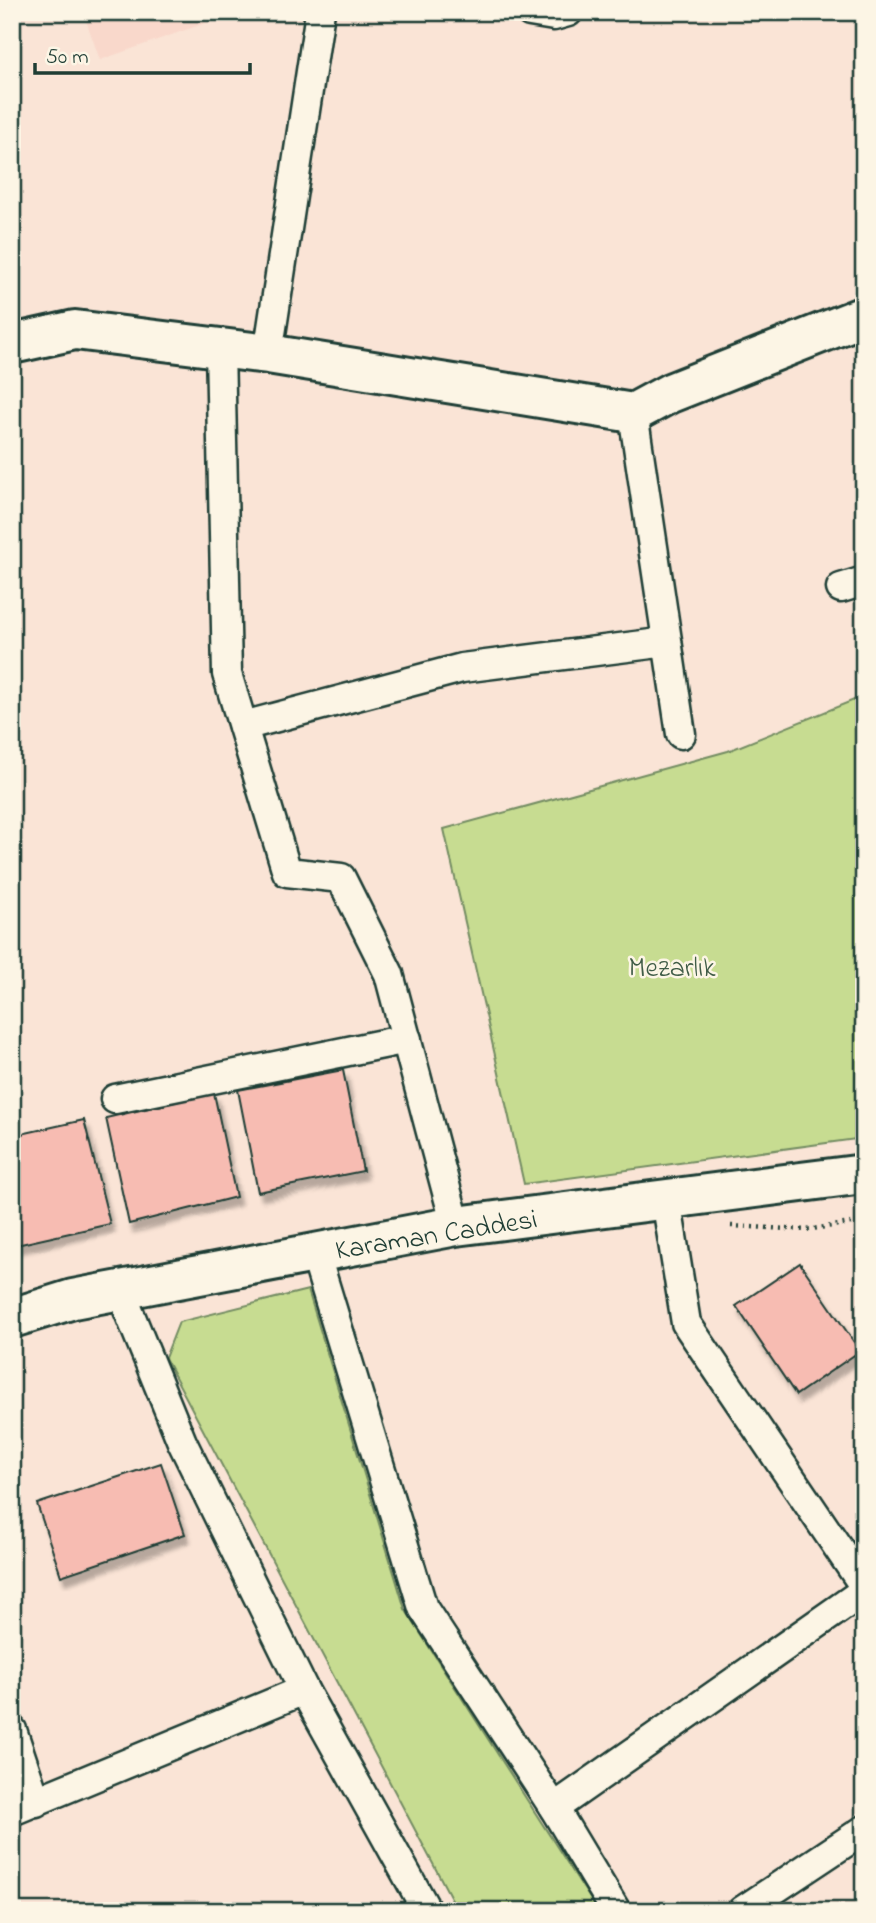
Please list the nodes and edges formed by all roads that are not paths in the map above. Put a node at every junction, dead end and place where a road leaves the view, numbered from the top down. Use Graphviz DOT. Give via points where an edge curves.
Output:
graph roads {
  1 [pos="320,12"];
  2 [pos="530,12"];
  3 [pos="568,12"];
  4 [pos="864,316"];
  5 [pos="12,344"];
  6 [pos="220,348"];
  7 [pos="268,354"];
  8 [pos="633,414"];
  9 [pos="667,642"];
  10 [pos="243,726"];
  11 [pos="681,734"];
  12 [pos="407,1039"];
  13 [pos="115,1099"];
  14 [pos="864,1174"];
  15 [pos="666,1199"];
  16 [pos="456,1226"];
  17 [pos="315,1253"];
  18 [pos="120,1290"];
  19 [pos="12,1318"];
  20 [pos="864,1589"];
  21 [pos="304,1690"];
  22 [pos="12,1730"];
  23 [pos="24,1807"];
  24 [pos="554,1808"];
  25 [pos="864,1830"];
  26 [pos="427,1911"];
  27 [pos="616,1911"];
  28 [pos="742,1911"];
  1 -- 7 [label="street"];
  2 -- 3 [label="street" via="554,16"];
  4 -- 8 [label="street" via="670,393"];
  5 -- 6 [label="street" via="75,330"];
  6 -- 7 [label="street"];
  6 -- 10 [label="street" via="228,674"];
  7 -- 8 [label="street"];
  8 -- 9 [label="street"];
  9 -- 10 [label="street" via="462,668"];
  9 -- 11 [label="street"];
  10 -- 12 [label="street" via="287,872 341,878 389,974"];
  12 -- 13 [label="street"];
  12 -- 16 [label="street"];
  14 -- 15 [label="street, Karaman Caddesi"];
  15 -- 16 [label="street, Karaman Caddesi"];
  15 -- 20 [label="street" via="686,1323"];
  16 -- 17 [label="street, Karaman Caddesi"];
  17 -- 18 [label="street, Karaman Caddesi"];
  17 -- 24 [label="street" via="423,1608"];
  18 -- 19 [label="street, Karaman Caddesi"];
  18 -- 21 [label="street" via="182,1442"];
  20 -- 24 [label="street"];
  21 -- 23 [label="street"];
  21 -- 26 [label="street"];
  22 -- 23 [label="street"];
  24 -- 27 [label="street"];
  25 -- 28 [label="street"];
}
